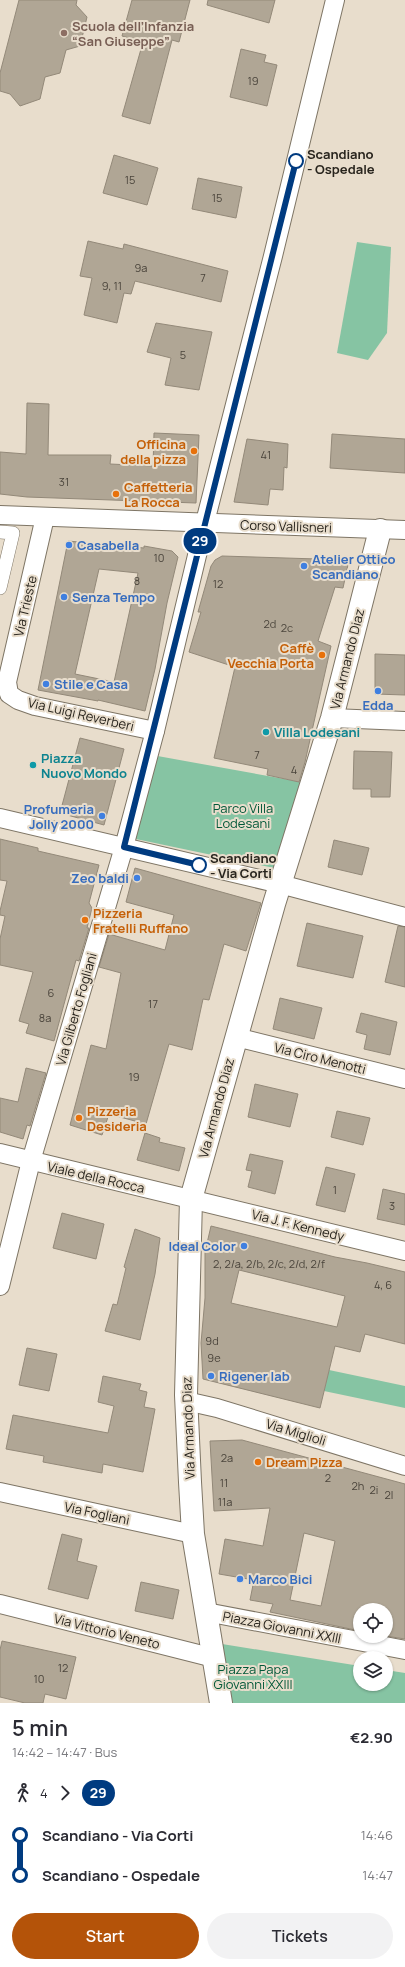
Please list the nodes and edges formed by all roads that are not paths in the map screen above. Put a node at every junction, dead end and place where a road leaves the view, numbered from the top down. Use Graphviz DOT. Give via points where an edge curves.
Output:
graph roads {
  1 [pos="335,0"];
  2 [pos="0,515"];
  3 [pos="45,517"];
  4 [pos="205,522"];
  5 [pos="380,530"];
  6 [pos="405,530"];
  7 [pos="0,532"];
  8 [pos="0,588"];
  9 [pos="5,685"];
  10 [pos="332,718"];
  11 [pos="405,721"];
  12 [pos="155,731"];
  13 [pos="0,818"];
  14 [pos="124,847"];
  15 [pos="280,884"];
  16 [pos="405,916"];
  17 [pos="236,1037"];
  18 [pos="405,1079"];
  19 [pos="0,1153"];
  20 [pos="31,1161"];
  21 [pos="191,1199"];
  22 [pos="405,1251"];
  23 [pos="0,1286"];
  24 [pos="186,1401"];
  25 [pos="405,1466"];
  26 [pos="0,1492"];
  27 [pos="193,1534"];
  28 [pos="0,1604"];
  29 [pos="206,1612"];
  30 [pos="405,1650"];
  31 [pos="214,1658"];
  32 [pos="221,1703"];
  1 -- 4 [label="street, Via Gilberto Fogliani"];
  2 -- 3 [label="street, Corso Vallisneri"];
  3 -- 4 [label="street, Corso Vallisneri"];
  3 -- 9 [label="street, Via Trieste"];
  4 -- 5 [label="street, Corso Vallisneri"];
  4 -- 12 [label="street, Via Gilberto Fogliani"];
  5 -- 6 [label="street, Corso Vallisneri"];
  5 -- 10 [label="street, Via Armando Diaz"];
  7 -- 8 [label="street" via="13,533"];
  9 -- 12 [label="street, Via Luigi Reverberi" via="18,700 35,706"];
  10 -- 11 [label="street"];
  10 -- 15 [label="street, Via Armando Diaz"];
  12 -- 14 [label="street, Via Gilberto Fogliani"];
  13 -- 14 [label="street"];
  14 -- 15 [label="street"];
  14 -- 20 [label="street, Via Gilberto Fogliani"];
  15 -- 16 [label="street"];
  15 -- 17 [label="street, Via Armando Diaz"];
  17 -- 18 [label="street, Via Ciro Menotti"];
  17 -- 21 [label="street, Via Armando Diaz"];
  19 -- 20 [label="street, Viale della Rocca"];
  20 -- 21 [label="street, Viale della Rocca"];
  20 -- 23 [label="street, Via Gilberto Fogliani"];
  21 -- 22 [label="street, Via J. F. Kennedy"];
  21 -- 24 [label="street, Via Armando Diaz"];
  24 -- 25 [label="street, Via Miglioli" via="217,1408"];
  24 -- 27 [label="street, Via Armando Diaz"];
  26 -- 27 [label="street, Via Fogliani"];
  27 -- 29 [label="street, Via Armando Diaz"];
  28 -- 31 [label="street, Via Vittorio Veneto"];
  29 -- 30 [label="street, Piazza Giovanni XXIII"];
  29 -- 31 [label="street, Via Armando Diaz"];
  31 -- 32 [label="street, Via Armando Diaz"];
}
